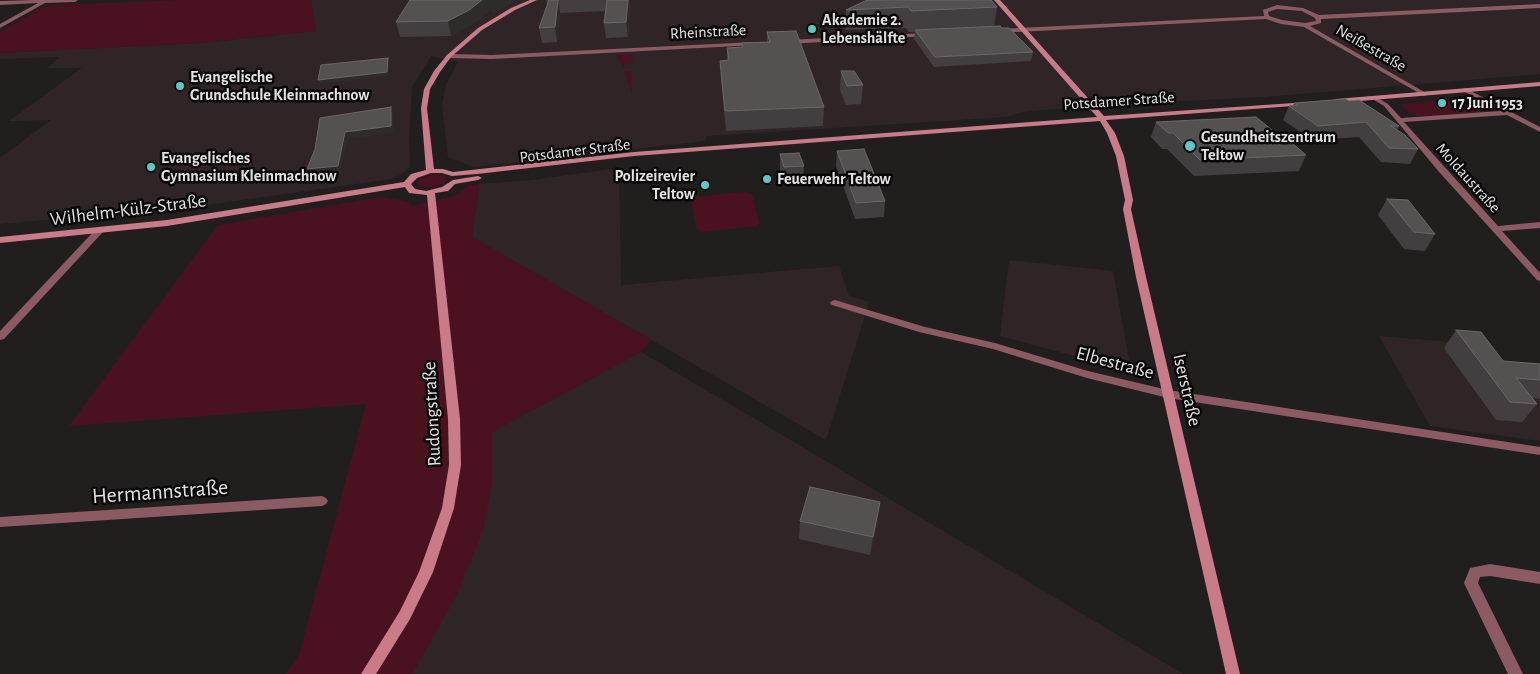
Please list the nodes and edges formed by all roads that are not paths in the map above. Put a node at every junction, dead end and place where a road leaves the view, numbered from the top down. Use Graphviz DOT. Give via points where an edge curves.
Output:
graph roads {
  1 [pos="75,0"];
  2 [pos="534,0"];
  3 [pos="996,0"];
  4 [pos="45,1"];
  5 [pos="1540,1"];
  6 [pos="1522,2"];
  7 [pos="0,3"];
  8 [pos="1271,4"];
  9 [pos="1532,6"];
  10 [pos="1540,6"];
  11 [pos="1277,7"];
  12 [pos="1406,7"];
  13 [pos="1310,12"];
  14 [pos="1416,12"];
  15 [pos="1268,17"];
  16 [pos="1318,17"];
  17 [pos="1305,25"];
  18 [pos="0,26"];
  19 [pos="1025,30"];
  20 [pos="995,31"];
  21 [pos="929,35"];
  22 [pos="781,42"];
  23 [pos="763,43"];
  24 [pos="450,56"];
  25 [pos="1540,84"];
  26 [pos="1465,90"];
  27 [pos="1424,94"];
  28 [pos="1374,98"];
  29 [pos="1314,102"];
  30 [pos="1324,102"];
  31 [pos="1508,113"];
  32 [pos="1101,117"];
  33 [pos="1398,120"];
  34 [pos="1540,130"];
  35 [pos="430,171"];
  36 [pos="453,178"];
  37 [pos="407,184"];
  38 [pos="431,193"];
  39 [pos="1540,225"];
  40 [pos="1496,229"];
  41 [pos="99,231"];
  42 [pos="0,240"];
  43 [pos="1540,278"];
  44 [pos="835,303"];
  45 [pos="0,337"];
  46 [pos="1168,394"];
  47 [pos="1540,451"];
  48 [pos="322,501"];
  49 [pos="0,522"];
  50 [pos="1540,578"];
  51 [pos="368,674"];
  52 [pos="1233,674"];
  53 [pos="1516,674"];
  1 -- 4 [label="street"];
  2 -- 24 [label="street" via="488,24"];
  3 -- 19 [label="street, Iserstraße"];
  4 -- 7 [label="street"];
  4 -- 18 [label="street"];
  5 -- 6 [label="street"];
  6 -- 9 [label="street"];
  6 -- 12 [label="street"];
  8 -- 11 [label="street"];
  9 -- 10 [label="street"];
  9 -- 14 [label="street"];
  11 -- 13 [label="street"];
  11 -- 15 [label="street" via="1265,10"];
  12 -- 13 [label="street"];
  12 -- 14 [label="street"];
  13 -- 16 [label="street"];
  14 -- 16 [label="street"];
  15 -- 17 [label="street"];
  15 -- 19 [label="street"];
  16 -- 17 [label="street" via="1319,22"];
  17 -- 27 [label="street, Neißestraße"];
  19 -- 20 [label="street"];
  19 -- 32 [label="street, Iserstraße"];
  21 -- 22 [label="street"];
  23 -- 24 [label="street, Rheinstraße"];
  24 -- 35 [label="street" via="427,89 424,108"];
  25 -- 26 [label="street"];
  26 -- 27 [label="street"];
  26 -- 31 [label="street"];
  27 -- 28 [label="street"];
  28 -- 30 [label="street"];
  28 -- 33 [label="street, Moldaustraße" via="1386,105"];
  29 -- 32 [label="street, Potsdamer Straße"];
  31 -- 33 [label="street"];
  31 -- 34 [label="street"];
  32 -- 36 [label="street, Potsdamer Straße" via="628,154"];
  32 -- 46 [label="street, Iserstraße" via="1111,133 1124,173 1129,200 1127,209"];
  33 -- 40 [label="street, Moldaustraße"];
  35 -- 36 [label="street, Potsdamer Straße" via="443,171"];
  35 -- 37 [label="street" via="414,176"];
  36 -- 38 [label="street, Potsdamer Straße" via="445,189"];
  37 -- 38 [label="street" via="412,191"];
  37 -- 41 [label="street, Wilhelm-Külz-Straße" via="260,209"];
  38 -- 51 [label="street, Rudongstraße" via="454,410 455,465 448,508 426,572 405,616"];
  39 -- 40 [label="street"];
  40 -- 43 [label="street, Moldaustraße"];
  41 -- 42 [label="street, Wilhelm-Külz-Straße"];
  41 -- 45 [label="street"];
  44 -- 46 [label="street, Elbestraße" via="923,330 995,346"];
  46 -- 47 [label="street, Elbestraße"];
  46 -- 52 [label="street, Iserstraße"];
  48 -- 49 [label="street, Hermannstraße"];
  50 -- 53 [label="street" via="1490,570 1475,572 1471,583"];
}
